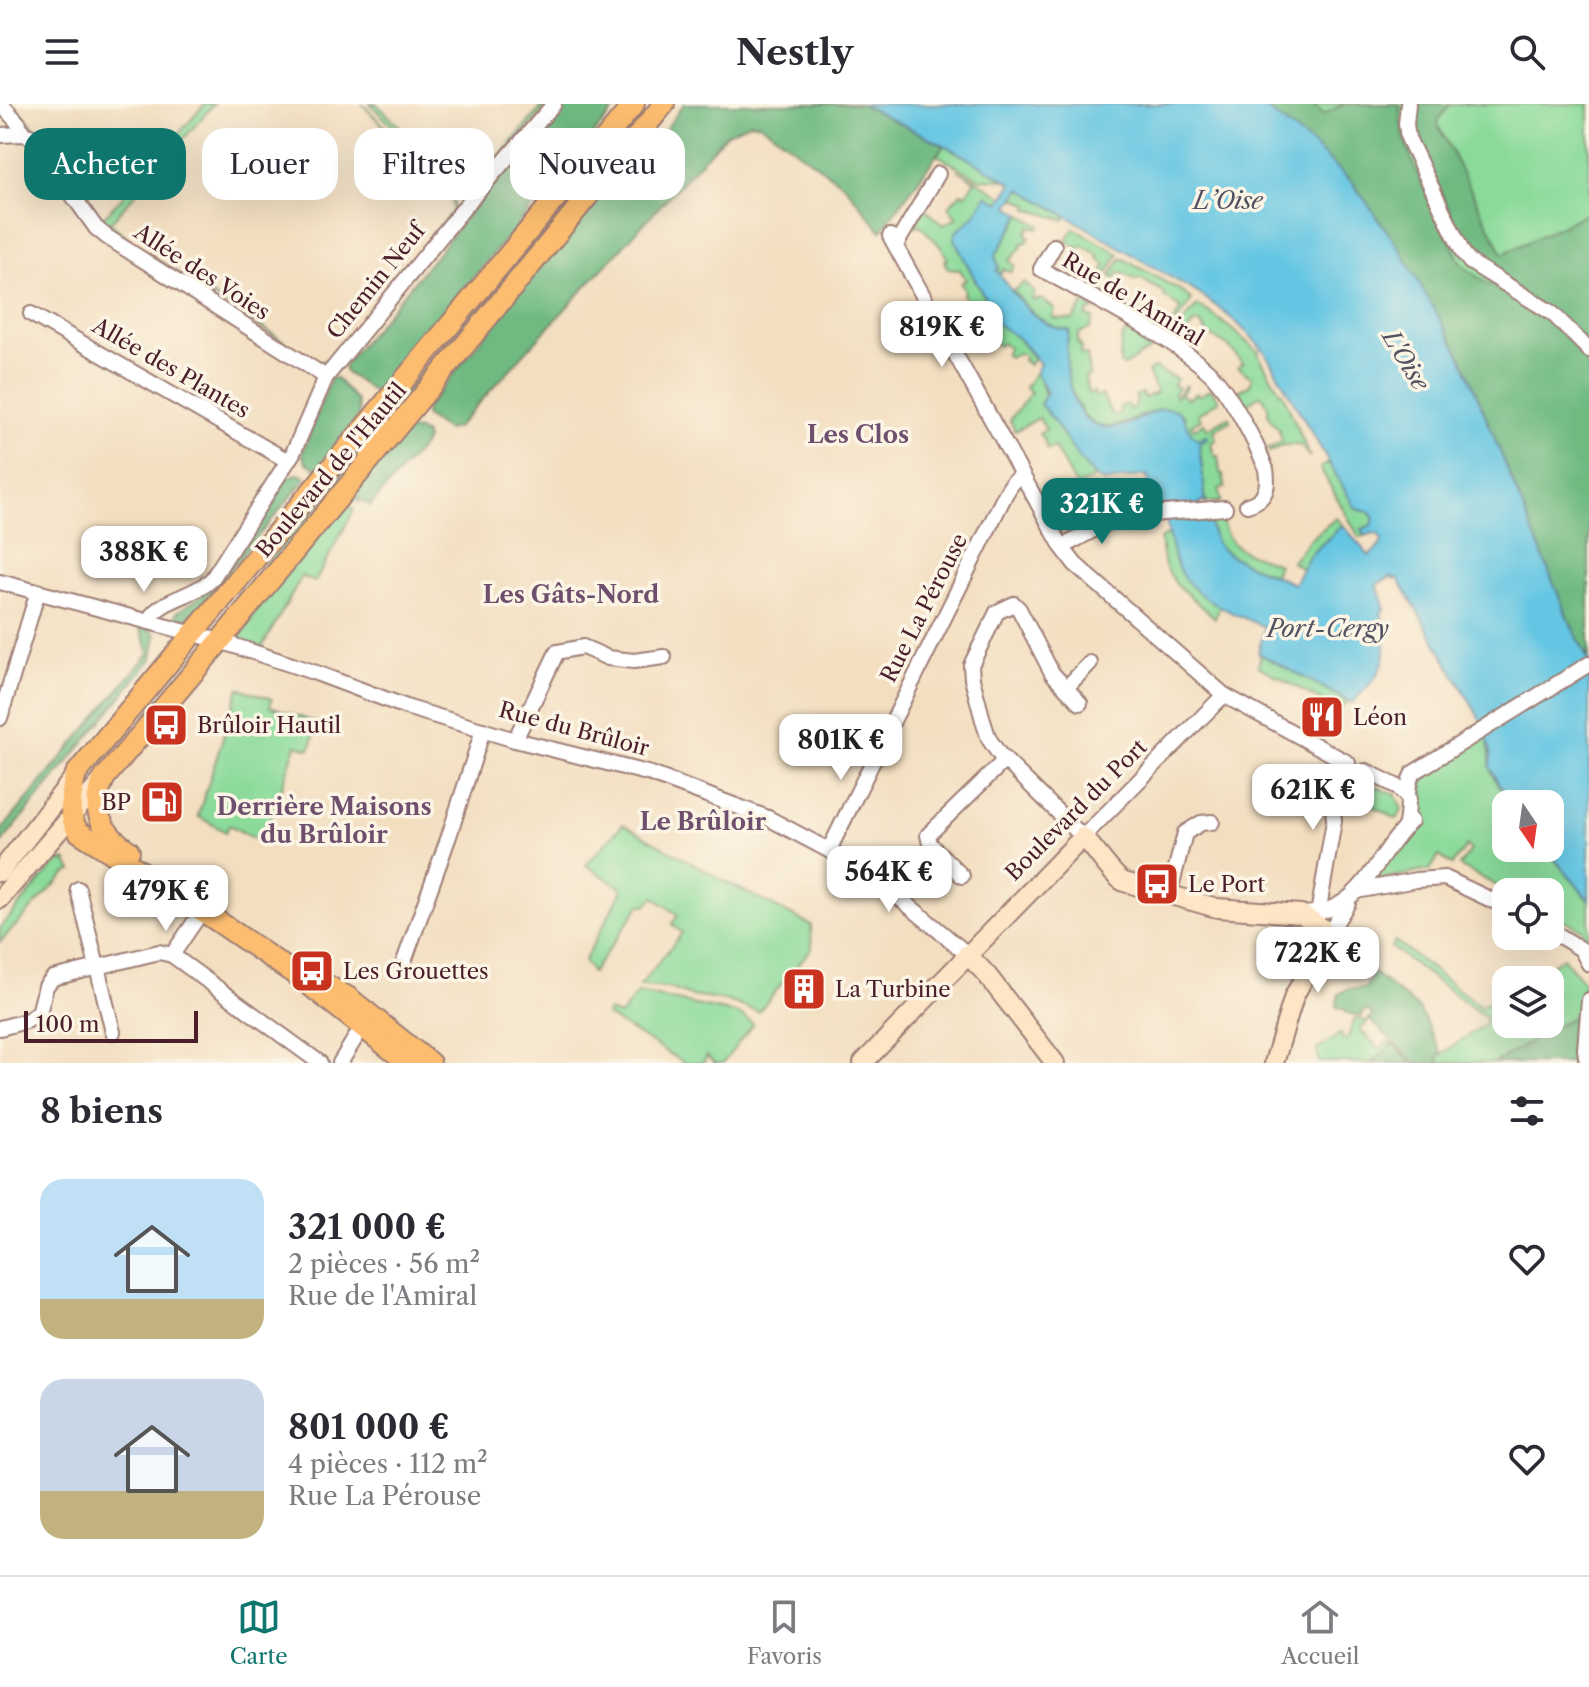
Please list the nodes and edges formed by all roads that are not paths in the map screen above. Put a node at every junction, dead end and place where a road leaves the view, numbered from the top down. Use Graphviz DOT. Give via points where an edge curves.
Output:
graph roads {
  1 [pos="1,104"];
  2 [pos="554,104"];
  3 [pos="634,104"];
  4 [pos="664,104"];
  5 [pos="1408,104"];
  6 [pos="23,134"];
  7 [pos="0,135"];
  8 [pos="938,174"];
  9 [pos="1054,246"];
  10 [pos="31,314"];
  11 [pos="1589,350"];
  12 [pos="326,377"];
  13 [pos="288,461"];
  14 [pos="1022,475"];
  15 [pos="1247,505"];
  16 [pos="1223,508"];
  17 [pos="1152,514"];
  18 [pos="1132,517"];
  19 [pos="288,519"];
  20 [pos="1062,547"];
  21 [pos="0,582"];
  22 [pos="38,591"];
  23 [pos="173,602"];
  24 [pos="149,620"];
  25 [pos="165,624"];
  26 [pos="193,634"];
  27 [pos="220,641"];
  28 [pos="664,657"];
  29 [pos="1090,663"];
  30 [pos="1589,664"];
  31 [pos="1066,688"];
  32 [pos="1224,695"];
  33 [pos="1080,703"];
  34 [pos="165,706"];
  35 [pos="0,718"];
  36 [pos="483,730"];
  37 [pos="515,740"];
  38 [pos="1005,760"];
  39 [pos="1429,764"];
  40 [pos="1371,774"];
  41 [pos="105,777"];
  42 [pos="1409,799"];
  43 [pos="65,821"];
  44 [pos="1212,822"];
  45 [pos="1405,827"];
  46 [pos="1083,837"];
  47 [pos="112,840"];
  48 [pos="829,850"];
  49 [pos="0,872"];
  50 [pos="962,876"];
  51 [pos="78,889"];
  52 [pos="1354,894"];
  53 [pos="1169,895"];
  54 [pos="0,899"];
  55 [pos="1492,900"];
  56 [pos="204,908"];
  57 [pos="1309,914"];
  58 [pos="1564,939"];
  59 [pos="1325,940"];
  60 [pos="967,954"];
  61 [pos="172,955"];
  62 [pos="1589,964"];
  63 [pos="97,966"];
  64 [pos="401,970"];
  65 [pos="1589,1000"];
  66 [pos="366,1020"];
  67 [pos="0,1028"];
  68 [pos="113,1032"];
  69 [pos="320,1063"];
  70 [pos="340,1063"];
  71 [pos="408,1063"];
  72 [pos="430,1063"];
  73 [pos="863,1063"];
  74 [pos="1055,1063"];
  75 [pos="1274,1063"];
  76 [pos="1587,1063"];
  1 -- 6 [label="street, Allée des Voies"];
  2 -- 12 [label="street, Chemin Neuf"];
  3 -- 19 [label="main road, Boulevard de l'Hautil"];
  4 -- 27 [label="main road, Boulevard de l'Hautil"];
  5 -- 11 [label="street" via="1408,138 1463,253 1486,274 1552,313"];
  6 -- 7 [label="street"];
  6 -- 12 [label="street, Allée des Voies" via="42,149 107,237"];
  8 -- 14 [label="street" via="893,240"];
  9 -- 15 [label="street, Rue de l'Amiral" via="1041,269 1166,342 1221,387 1266,469 1265,493"];
  10 -- 13 [label="street, Allée des Plantes"];
  12 -- 13 [label="street, Chemin Neuf"];
  13 -- 23 [label="street, Chemin Neuf" via="212,579"];
  14 -- 20 [label="street"];
  14 -- 48 [label="street, Rue La Pérouse" via="1006,493"];
  16 -- 17 [label="street"];
  18 -- 20 [label="street" via="1108,522"];
  19 -- 26 [label="main road, Boulevard de l'Hautil"];
  19 -- 27 [label="main road" via="260,566 217,618"];
  20 -- 32 [label="street"];
  21 -- 22 [label="street, Rue du Brûloir"];
  22 -- 24 [label="street, Rue du Brûloir"];
  22 -- 35 [label="street"];
  23 -- 24 [label="street, Chemin Neuf" via="156,609"];
  23 -- 25 [label="street" via="166,607"];
  24 -- 25 [label="street, Rue du Brûloir"];
  25 -- 26 [label="street, Rue du Brûloir"];
  26 -- 27 [label="street, Rue du Brûloir"];
  26 -- 34 [label="main road"];
  26 -- 43 [label="main road, Boulevard de l'Hautil" via="76,774"];
  27 -- 34 [label="main road, Boulevard de l'Hautil"];
  27 -- 36 [label="street, Rue du Brûloir"];
  28 -- 37 [label="street" via="608,658 583,647 557,652"];
  29 -- 31 [label="street"];
  30 -- 39 [label="street"];
  31 -- 33 [label="street"];
  31 -- 38 [label="street" via="1052,673 1017,606 997,612 971,673 989,739"];
  32 -- 46 [label="street, Boulevard du Port"];
  32 -- 57 [label="street" via="1343,760 1332,793 1334,821"];
  34 -- 41 [label="main road, Boulevard de l'Hautil"];
  36 -- 37 [label="street, Rue du Brûloir"];
  36 -- 64 [label="street"];
  37 -- 48 [label="street, Rue du Brûloir" via="651,774 768,818"];
  38 -- 46 [label="street"];
  38 -- 50 [label="street" via="928,835 930,844"];
  39 -- 42 [label="street" via="1411,776"];
  39 -- 45 [label="street" via="1417,776 1416,810"];
  40 -- 42 [label="street"];
  41 -- 43 [label="street, Boulevard de l'Hautil"];
  41 -- 47 [label="main road" via="97,806"];
  42 -- 45 [label="street"];
  43 -- 47 [label="street"];
  43 -- 49 [label="street, Boulevard de l'Hautil"];
  43 -- 54 [label="street, Boulevard de l'Hautil"];
  43 -- 56 [label="main road"];
  44 -- 53 [label="street" via="1185,833"];
  45 -- 52 [label="street"];
  46 -- 53 [label="street" via="1117,878"];
  46 -- 60 [label="street, Boulevard du Port"];
  47 -- 56 [label="main road"];
  48 -- 60 [label="street, Rue du Brûloir" via="866,870"];
  51 -- 63 [label="street"];
  52 -- 55 [label="street" via="1445,878"];
  52 -- 57 [label="street" via="1340,907"];
  52 -- 59 [label="street"];
  53 -- 57 [label="street" via="1217,908"];
  56 -- 61 [label="street"];
  56 -- 66 [label="main road"];
  57 -- 59 [label="street"];
  58 -- 62 [label="street" via="1581,949"];
  59 -- 75 [label="street" via="1299,986"];
  60 -- 73 [label="street, Boulevard du Port"];
  60 -- 74 [label="street, Rue du Brûloir"];
  61 -- 63 [label="street" via="152,952"];
  61 -- 69 [label="street"];
  63 -- 67 [label="street" via="53,978 39,1013"];
  63 -- 68 [label="street"];
  65 -- 76 [label="street"];
  66 -- 70 [label="street"];
  66 -- 71 [label="main road"];
  66 -- 72 [label="main road"];
}
